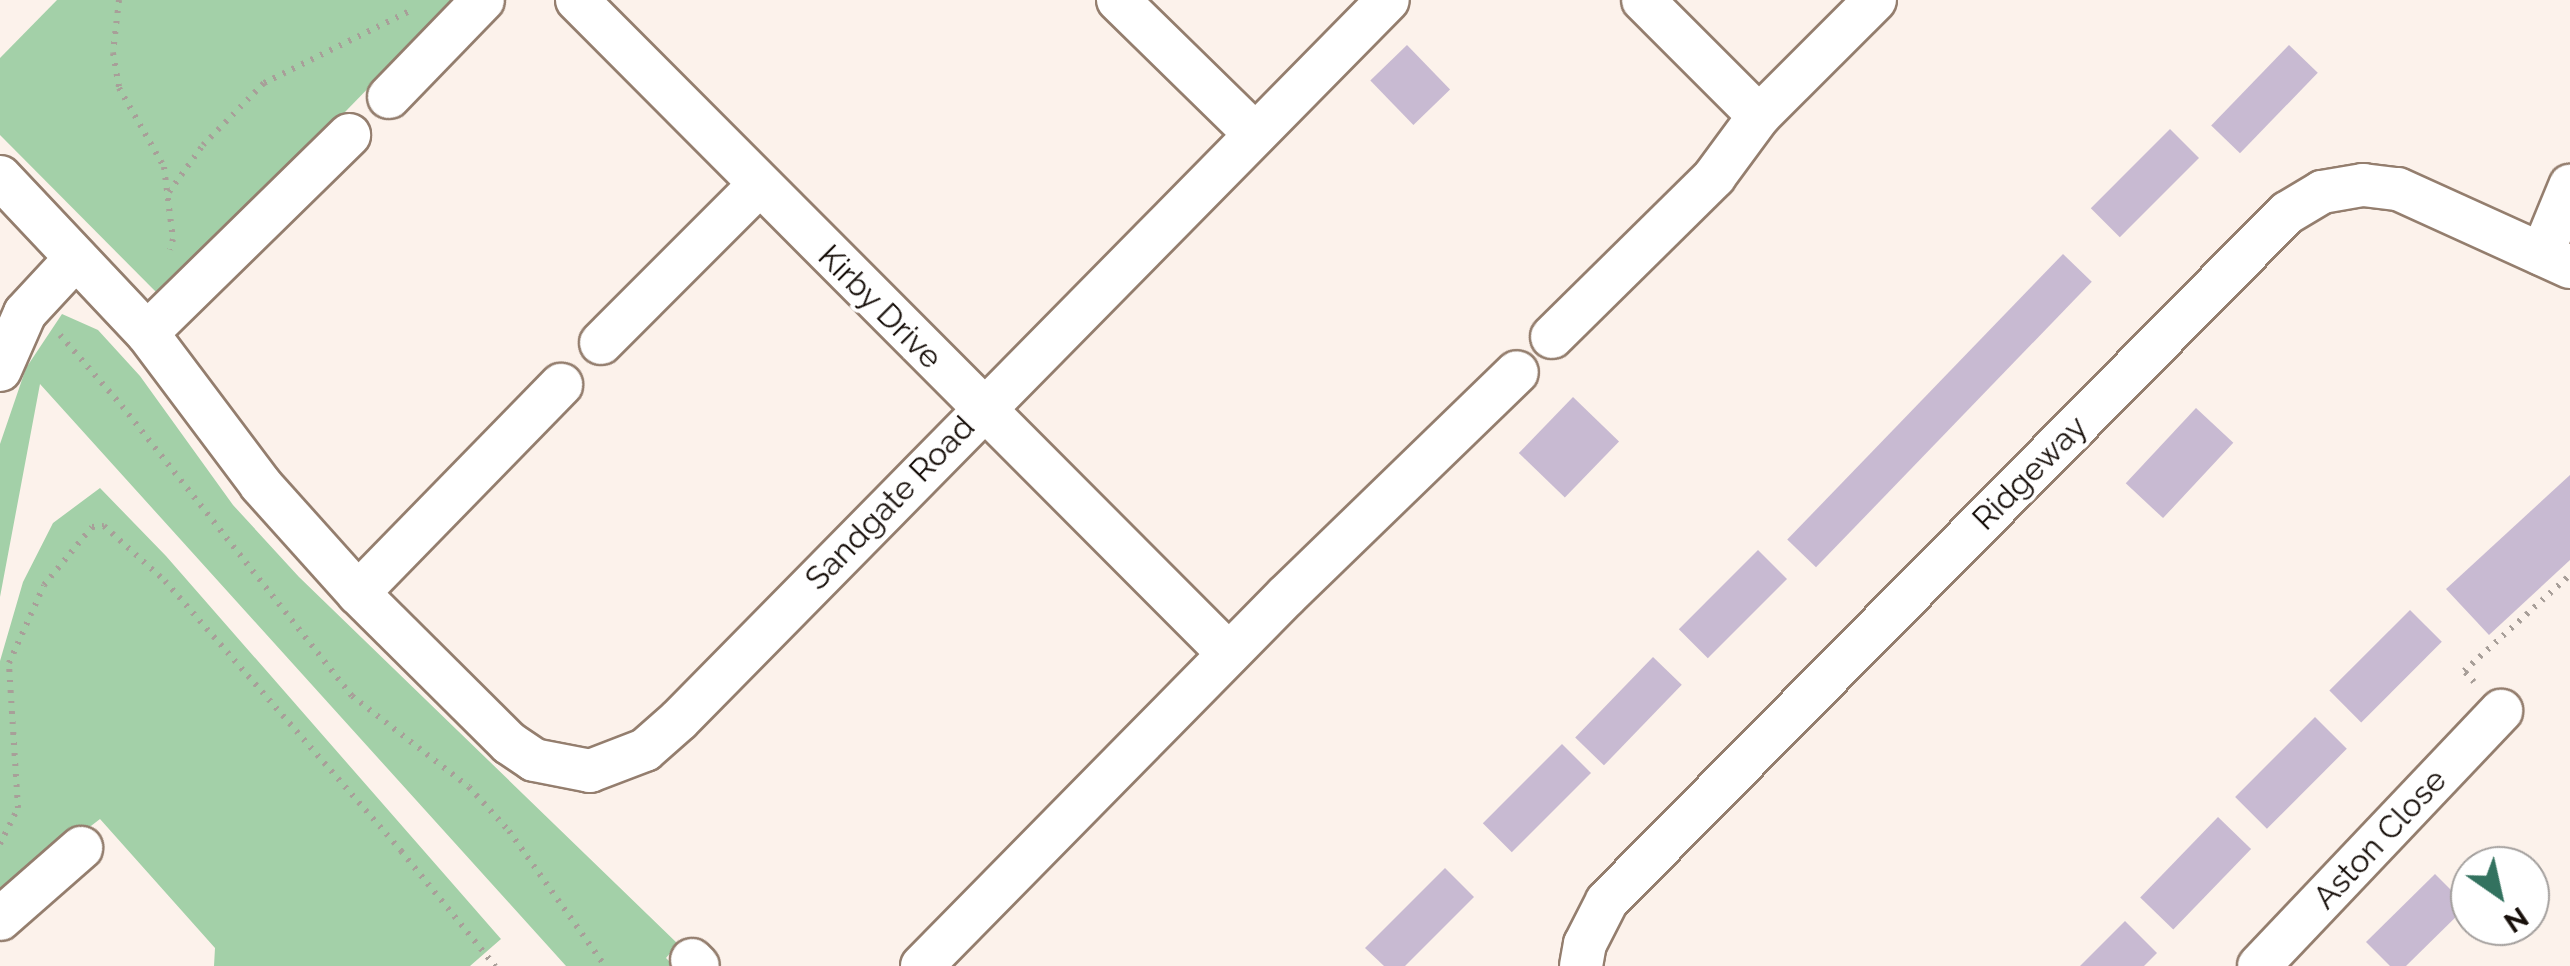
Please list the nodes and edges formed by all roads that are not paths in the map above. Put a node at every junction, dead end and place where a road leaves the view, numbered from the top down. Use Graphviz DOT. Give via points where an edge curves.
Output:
graph roads {
  1 [pos="577,0"];
  2 [pos="1118,0"];
  3 [pos="1388,0"];
  4 [pos="1643,0"];
  5 [pos="1876,0"];
  6 [pos="480,3"];
  7 [pos="390,97"];
  8 [pos="1759,116"];
  9 [pos="1255,134"];
  10 [pos="350,135"];
  11 [pos="0,177"];
  12 [pos="758,186"];
  13 [pos="2570,186"];
  14 [pos="75,259"];
  15 [pos="2556,260"];
  16 [pos="147,333"];
  17 [pos="1552,338"];
  18 [pos="601,343"];
  19 [pos="0,370"];
  20 [pos="1517,372"];
  21 [pos="561,385"];
  22 [pos="982,408"];
  23 [pos="358,593"];
  24 [pos="1229,654"];
  25 [pos="2501,711"];
  26 [pos="80,848"];
  27 [pos="0,919"];
  28 [pos="922,966"];
  29 [pos="1581,966"];
  30 [pos="2259,966"];
  1 -- 12 [label="street, Kirby Drive"];
  2 -- 9 [label="street"];
  3 -- 9 [label="street, Sandgate Road"];
  4 -- 8 [label="street"];
  5 -- 8 [label="street"];
  6 -- 7 [label="street"];
  8 -- 17 [label="street" via="1714,176"];
  9 -- 22 [label="street, Sandgate Road"];
  10 -- 16 [label="street"];
  11 -- 14 [label="street, Sandgate Road"];
  12 -- 18 [label="street"];
  12 -- 22 [label="street, Kirby Drive"];
  13 -- 15 [label="street"];
  14 -- 16 [label="street, Sandgate Road"];
  14 -- 19 [label="street" via="25,314"];
  15 -- 29 [label="street, Ridgeway" via="2398,189 2363,185 2322,192 2287,214 1607,901"];
  16 -- 23 [label="street, Sandgate Road" via="261,484"];
  20 -- 24 [label="street"];
  21 -- 23 [label="street"];
  22 -- 23 [label="street, Sandgate Road" via="678,720 620,764 590,771 534,760 509,744"];
  22 -- 24 [label="street, Kirby Drive"];
  24 -- 28 [label="street"];
  25 -- 30 [label="street, Aston Close"];
  26 -- 27 [label="street"];
}
